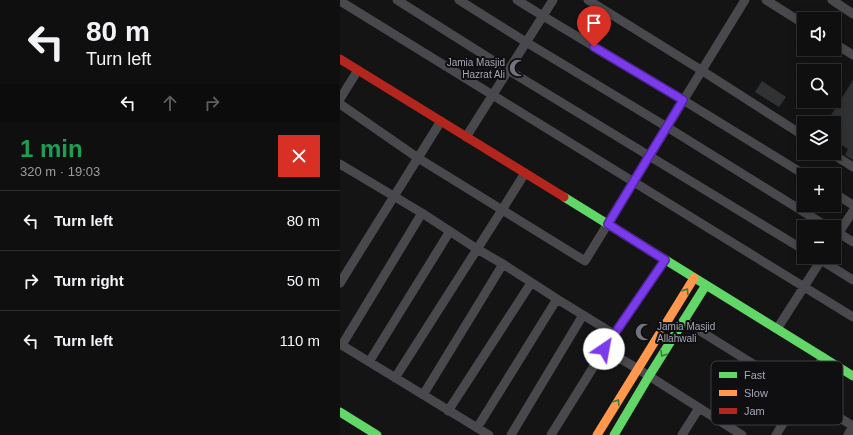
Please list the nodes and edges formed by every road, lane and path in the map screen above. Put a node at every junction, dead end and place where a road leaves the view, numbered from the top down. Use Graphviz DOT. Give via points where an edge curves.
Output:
graph roads {
  1 [pos="397,0"];
  2 [pos="459,0"];
  3 [pos="517,0"];
  4 [pos="553,0"];
  5 [pos="588,0"];
  6 [pos="745,0"];
  7 [pos="766,0"];
  8 [pos="832,0"];
  9 [pos="340,1"];
  10 [pos="853,14"];
  11 [pos="543,16"];
  12 [pos="797,20"];
  13 [pos="526,42"];
  14 [pos="841,47"];
  15 [pos="853,55"];
  16 [pos="340,59"];
  17 [pos="358,70"];
  18 [pos="508,70"];
  19 [pos="701,70"];
  20 [pos="493,95"];
  21 [pos="340,99"];
  22 [pos="683,100"];
  23 [pos="340,104"];
  24 [pos="441,121"];
  25 [pos="667,127"];
  26 [pos="797,132"];
  27 [pos="466,137"];
  28 [pos="649,156"];
  29 [pos="418,158"];
  30 [pos="841,159"];
  31 [pos="340,164"];
  32 [pos="853,167"];
  33 [pos="797,170"];
  34 [pos="525,173"];
  35 [pos="634,182"];
  36 [pos="394,196"];
  37 [pos="841,197"];
  38 [pos="853,205"];
  39 [pos="502,210"];
  40 [pos="853,211"];
  41 [pos="422,213"];
  42 [pos="817,220"];
  43 [pos="608,224"];
  44 [pos="841,228"];
  45 [pos="450,231"];
  46 [pos="841,237"];
  47 [pos="853,242"];
  48 [pos="797,246"];
  49 [pos="477,249"];
  50 [pos="665,260"];
  51 [pos="503,264"];
  52 [pos="817,264"];
  53 [pos="829,264"];
  54 [pos="694,278"];
  55 [pos="853,280"];
  56 [pos="340,283"];
  57 [pos="531,283"];
  58 [pos="706,285"];
  59 [pos="804,287"];
  60 [pos="557,300"];
  61 [pos="583,315"];
  62 [pos="853,317"];
  63 [pos="684,321"];
  64 [pos="777,329"];
  65 [pos="614,334"];
  66 [pos="341,345"];
  67 [pos="604,349"];
  68 [pos="823,357"];
  69 [pos="749,361"];
  70 [pos="821,361"];
  71 [pos="829,361"];
  72 [pos="369,362"];
  73 [pos="638,369"];
  74 [pos="843,370"];
  75 [pos="649,376"];
  76 [pos="853,376"];
  77 [pos="395,378"];
  78 [pos="423,395"];
  79 [pos="699,408"];
  80 [pos="448,411"];
  81 [pos="340,412"];
  82 [pos="711,416"];
  83 [pos="843,420"];
  84 [pos="726,425"];
  85 [pos="782,425"];
  86 [pos="853,426"];
  87 [pos="477,428"];
  88 [pos="740,434"];
  89 [pos="377,435"];
  90 [pos="489,435"];
  91 [pos="511,435"];
  92 [pos="551,435"];
  93 [pos="597,435"];
  94 [pos="614,435"];
  95 [pos="682,435"];
  96 [pos="776,435"];
  97 [pos="848,435"];
  1 -- 18 [label="street"];
  2 -- 13 [label="street"];
  3 -- 11 [label="street"];
  4 -- 11 [label="street"];
  5 -- 19 [label="street"];
  6 -- 19 [label="street"];
  7 -- 12 [label="street"];
  8 -- 10 [label="street"];
  9 -- 20 [label="street"];
  11 -- 13 [label="street"];
  11 -- 22 [label="street"];
  13 -- 18 [label="street"];
  13 -- 25 [label="street"];
  14 -- 15 [label="street"];
  16 -- 17 [label="street"];
  17 -- 21 [label="street"];
  17 -- 24 [label="street"];
  18 -- 20 [label="street"];
  18 -- 28 [label="street"];
  19 -- 22 [label="street"];
  19 -- 26 [label="street"];
  20 -- 27 [label="street"];
  20 -- 35 [label="street"];
  22 -- 25 [label="street"];
  22 -- 33 [label="street"];
  23 -- 29 [label="street"];
  24 -- 27 [label="street"];
  24 -- 29 [label="street"];
  25 -- 28 [label="street"];
  25 -- 42 [label="street"];
  27 -- 34 [label="street"];
  28 -- 35 [label="street"];
  28 -- 48 [label="street"];
  29 -- 36 [label="street"];
  29 -- 39 [label="street"];
  30 -- 32 [label="street"];
  31 -- 36 [label="street"];
  34 -- 39 [label="street"];
  34 -- 43 [label="street"];
  35 -- 43 [label="street"];
  35 -- 59 [label="street"];
  36 -- 41 [label="street"];
  36 -- 56 [label="street"];
  37 -- 38 [label="street"];
  39 -- 43 [label="street" via="585,261"];
  39 -- 49 [label="street"];
  40 -- 44 [label="street"];
  41 -- 45 [label="street"];
  41 -- 66 [label="street"];
  43 -- 50 [label="street"];
  45 -- 49 [label="street"];
  45 -- 72 [label="street"];
  46 -- 47 [label="street"];
  49 -- 51 [label="street"];
  49 -- 77 [label="street"];
  50 -- 54 [label="street"];
  50 -- 65 [label="street"];
  51 -- 57 [label="street"];
  51 -- 78 [label="street"];
  52 -- 59 [label="street"];
  53 -- 55 [label="street"];
  54 -- 58 [label="street"];
  73 -- 54 [label="street, one-way"];
  57 -- 60 [label="street"];
  57 -- 80 [label="street"];
  58 -- 63 [label="street"];
  58 -- 64 [label="street"];
  59 -- 62 [label="street"];
  59 -- 64 [label="street"];
  60 -- 61 [label="street"];
  60 -- 87 [label="street"];
  61 -- 65 [label="street"];
  61 -- 91 [label="street"];
  63 -- 69 [label="street"];
  63 -- 75 [label="street, one-way"];
  64 -- 68 [label="street"];
  65 -- 67 [label="street"];
  66 -- 72 [label="street"];
  67 -- 73 [label="street"];
  67 -- 92 [label="street"];
  68 -- 70 [label="street"];
  68 -- 71 [label="street"];
  72 -- 77 [label="street"];
  73 -- 75 [label="street"];
  93 -- 73 [label="street, one-way"];
  74 -- 76 [label="street"];
  75 -- 79 [label="street"];
  75 -- 94 [label="street"];
  77 -- 78 [label="street"];
  78 -- 80 [label="street"];
  79 -- 82 [label="street"];
  79 -- 95 [label="street"];
  80 -- 87 [label="street"];
  81 -- 89 [label="street"];
  83 -- 86 [label="street"];
  84 -- 88 [label="street"];
  85 -- 96 [label="street"];
  86 -- 97 [label="street"];
  87 -- 90 [label="street"];
}
